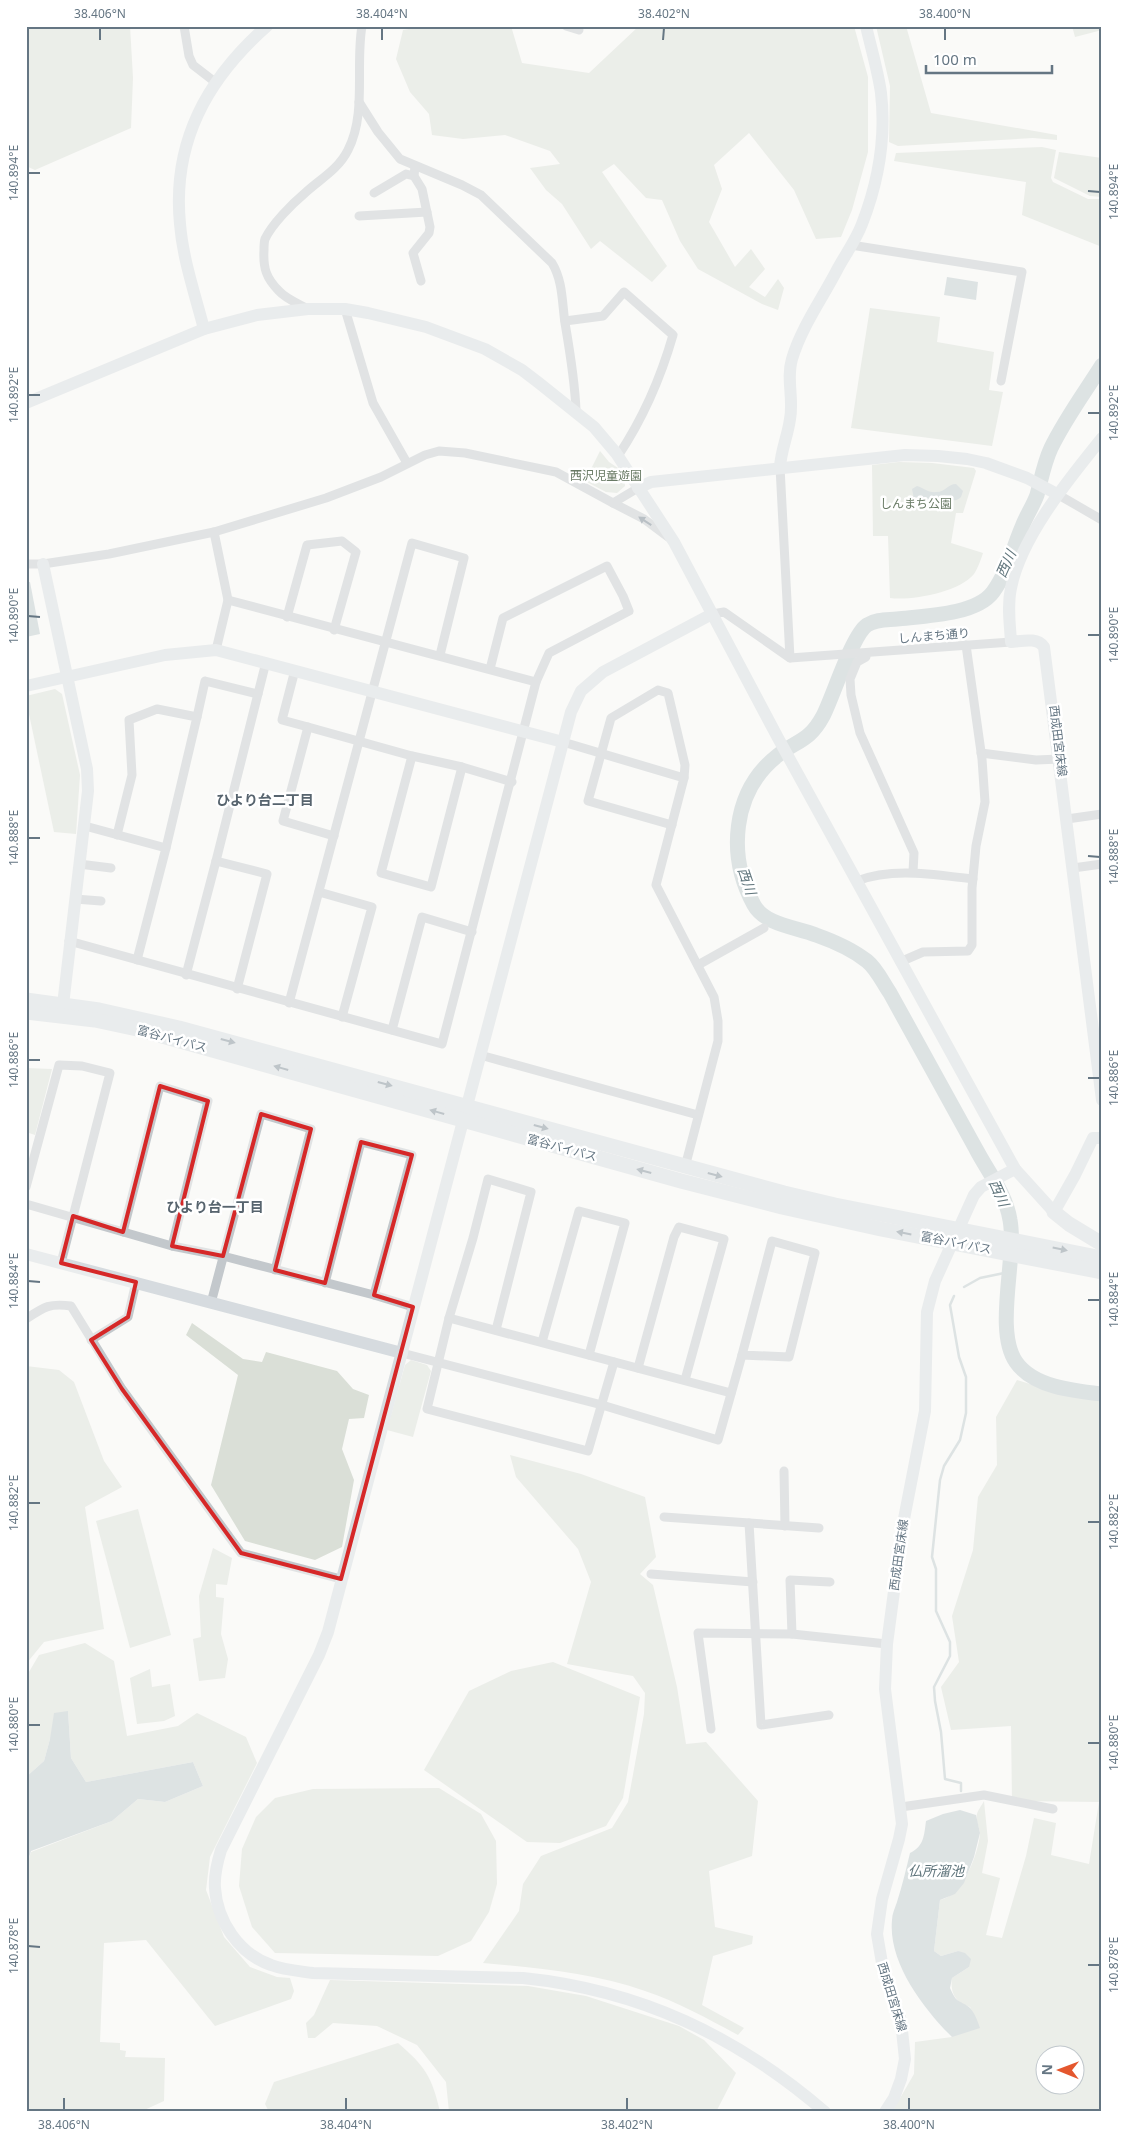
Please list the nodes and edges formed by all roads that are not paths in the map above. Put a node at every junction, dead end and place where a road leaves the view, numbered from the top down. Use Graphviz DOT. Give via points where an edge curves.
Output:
graph roads {
  1 [pos="184,26"];
  2 [pos="267,26"];
  3 [pos="362,26"];
  4 [pos="566,26"];
  5 [pos="866,26"];
  6 [pos="579,30"];
  7 [pos="215,82"];
  8 [pos="359,102"];
  9 [pos="414,171"];
  10 [pos="374,192"];
  11 [pos="427,212"];
  12 [pos="359,216"];
  13 [pos="851,245"];
  14 [pos="421,281"];
  15 [pos="308,309"];
  16 [pos="345,309"];
  17 [pos="565,320"];
  18 [pos="204,328"];
  19 [pos="1001,381"];
  20 [pos="26,403"];
  21 [pos="576,411"];
  22 [pos="1102,438"];
  23 [pos="618,456"];
  24 [pos="407,463"];
  25 [pos="780,467"];
  26 [pos="638,488"];
  27 [pos="1053,492"];
  28 [pos="613,503"];
  29 [pos="1102,520"];
  30 [pos="214,532"];
  31 [pos="674,542"];
  32 [pos="26,564"];
  33 [pos="42,564"];
  34 [pos="228,600"];
  35 [pos="712,614"];
  36 [pos="287,617"];
  37 [pos="334,630"];
  38 [pos="386,642"];
  39 [pos="1012,642"];
  40 [pos="966,646"];
  41 [pos="216,650"];
  42 [pos="863,654"];
  43 [pos="440,655"];
  44 [pos="790,658"];
  45 [pos="266,662"];
  46 [pos="490,669"];
  47 [pos="295,670"];
  48 [pos="68,677"];
  49 [pos="536,682"];
  50 [pos="26,686"];
  51 [pos="372,690"];
  52 [pos="258,694"];
  53 [pos="197,717"];
  54 [pos="308,727"];
  55 [pos="524,731"];
  56 [pos="359,740"];
  57 [pos="563,742"];
  58 [pos="601,753"];
  59 [pos="981,753"];
  60 [pos="412,756"];
  61 [pos="1060,759"];
  62 [pos="462,767"];
  63 [pos="684,778"];
  64 [pos="512,782"];
  65 [pos="1102,814"];
  66 [pos="1067,819"];
  67 [pos="672,825"];
  68 [pos="84,826"];
  69 [pos="116,834"];
  70 [pos="334,836"];
  71 [pos="166,848"];
  72 [pos="216,861"];
  73 [pos="79,864"];
  74 [pos="1102,864"];
  75 [pos="111,868"];
  76 [pos="1073,868"];
  77 [pos="913,872"];
  78 [pos="972,879"];
  79 [pos="857,882"];
  80 [pos="319,892"];
  81 [pos="75,899"];
  82 [pos="101,902"];
  83 [pos="764,928"];
  84 [pos="472,932"];
  85 [pos="69,942"];
  86 [pos="137,960"];
  87 [pos="900,962"];
  88 [pos="698,965"];
  89 [pos="186,974"];
  90 [pos="238,989"];
  91 [pos="26,1000"];
  92 [pos="289,1003"];
  93 [pos="62,1005"];
  94 [pos="26,1012"];
  95 [pos="342,1017"];
  96 [pos="1097,1018"];
  97 [pos="392,1030"];
  98 [pos="480,1055"];
  99 [pos="1102,1100"];
  100 [pos="465,1113"];
  101 [pos="698,1115"];
  102 [pos="1102,1138"];
  103 [pos="685,1167"];
  104 [pos="1011,1171"];
  105 [pos="26,1187"];
  106 [pos="26,1204"];
  107 [pos="1054,1212"];
  108 [pos="73,1216"];
  109 [pos="123,1232"];
  110 [pos="955,1236"];
  111 [pos="994,1243"];
  112 [pos="1102,1244"];
  113 [pos="172,1246"];
  114 [pos="26,1254"];
  115 [pos="223,1256"];
  116 [pos="1102,1258"];
  117 [pos="61,1263"];
  118 [pos="275,1270"];
  119 [pos="1102,1272"];
  120 [pos="136,1282"];
  121 [pos="325,1283"];
  122 [pos="374,1296"];
  123 [pos="211,1303"];
  124 [pos="414,1307"];
  125 [pos="449,1318"];
  126 [pos="26,1319"];
  127 [pos="496,1330"];
  128 [pos="91,1340"];
  129 [pos="542,1342"];
  130 [pos="402,1353"];
  131 [pos="589,1355"];
  132 [pos="742,1355"];
  133 [pos="614,1362"];
  134 [pos="439,1363"];
  135 [pos="638,1368"];
  136 [pos="685,1380"];
  137 [pos="731,1393"];
  138 [pos="602,1405"];
  139 [pos="784,1471"];
  140 [pos="664,1517"];
  141 [pos="749,1523"];
  142 [pos="785,1526"];
  143 [pos="819,1528"];
  144 [pos="651,1574"];
  145 [pos="341,1579"];
  146 [pos="753,1582"];
  147 [pos="830,1582"];
  148 [pos="756,1634"];
  149 [pos="792,1634"];
  150 [pos="887,1644"];
  151 [pos="830,1715"];
  152 [pos="711,1729"];
  153 [pos="901,1806"];
  154 [pos="1053,1809"];
  155 [pos="825,2112"];
  156 [pos="885,2112"];
  1 -- 7 [label="street" via="193,65"];
  2 -- 7 [label="street" via="242,48"];
  3 -- 8 [label="street"];
  4 -- 6 [label="street"];
  5 -- 13 [label="street" via="881,93 882,131 873,189 862,225"];
  7 -- 18 [label="street" via="189,136 179,193 184,249"];
  8 -- 9 [label="street" via="378,132"];
  8 -- 15 [label="street" via="353,136 340,163 283,214 264,240 263,266 270,281 280,293"];
  9 -- 10 [label="street"];
  9 -- 11 [label="street"];
  9 -- 17 [label="street" via="462,185 480,195 552,264 558,273"];
  11 -- 12 [label="street"];
  11 -- 14 [label="street" via="429,233 413,253"];
  13 -- 19 [label="street" via="1022,272"];
  13 -- 25 [label="street" via="808,323 792,360 790,419"];
  15 -- 16 [label="street"];
  15 -- 18 [label="street" via="257,315"];
  16 -- 21 [label="street" via="426,327 485,349 522,370"];
  16 -- 24 [label="street" via="372,403"];
  17 -- 21 [label="street"];
  17 -- 23 [label="street" via="603,316 624,292 673,335 663,368 627,444"];
  18 -- 20 [label="street"];
  21 -- 23 [label="street"];
  22 -- 27 [label="street"];
  23 -- 26 [label="street"];
  24 -- 28 [label="street" via="439,451 466,453 556,472"];
  24 -- 30 [label="street" via="381,477 326,498"];
  25 -- 26 [label="street" via="651,482"];
  25 -- 27 [label="street" via="905,455 938,456 986,463 1027,478"];
  25 -- 44 [label="street"];
  26 -- 28 [label="street"];
  26 -- 31 [label="street"];
  27 -- 29 [label="street"];
  27 -- 39 [label="street" via="1014,572 1009,610"];
  31 -- 28 [label="street, one-way" via="644,519"];
  30 -- 33 [label="street"];
  30 -- 34 [label="street"];
  31 -- 35 [label="street"];
  32 -- 33 [label="street"];
  33 -- 48 [label="street"];
  34 -- 36 [label="street"];
  34 -- 41 [label="street"];
  35 -- 44 [label="street" via="724,612"];
  35 -- 57 [label="street" via="603,672 588,684 576,699"];
  35 -- 79 [label="street"];
  36 -- 37 [label="street"];
  36 -- 37 [label="street" via="307,545 342,541 356,552"];
  37 -- 38 [label="street"];
  38 -- 43 [label="street"];
  38 -- 43 [label="street" via="412,543 464,558"];
  38 -- 51 [label="street"];
  39 -- 40 [label="street, しんまち通り"];
  39 -- 61 [label="street, 西成田宮床線" via="1035,641 1044,647"];
  40 -- 42 [label="street, しんまち通り"];
  40 -- 59 [label="street"];
  41 -- 45 [label="street"];
  41 -- 48 [label="street" via="165,655"];
  42 -- 44 [label="street, しんまち通り"];
  42 -- 77 [label="street" via="866,657 857,662 850,679 851,695 860,733 914,854"];
  43 -- 46 [label="street"];
  45 -- 47 [label="street"];
  45 -- 52 [label="street"];
  46 -- 49 [label="street"];
  46 -- 49 [label="street" via="503,618 607,566 629,611 549,653"];
  47 -- 51 [label="street"];
  47 -- 54 [label="street" via="282,720"];
  48 -- 50 [label="street"];
  48 -- 68 [label="street" via="87,769"];
  49 -- 55 [label="street"];
  51 -- 55 [label="street"];
  51 -- 56 [label="street"];
  52 -- 53 [label="street" via="205,681"];
  52 -- 72 [label="street"];
  53 -- 69 [label="street" via="158,709 128,720 132,775"];
  53 -- 71 [label="street"];
  54 -- 56 [label="street"];
  54 -- 70 [label="street" via="283,821"];
  55 -- 57 [label="street"];
  55 -- 64 [label="street"];
  56 -- 60 [label="street"];
  56 -- 70 [label="street"];
  57 -- 58 [label="street"];
  57 -- 98 [label="street"];
  58 -- 63 [label="street"];
  58 -- 63 [label="street" via="611,718 658,690 668,693 686,765"];
  58 -- 67 [label="street" via="588,801"];
  59 -- 61 [label="street" via="1036,760"];
  59 -- 78 [label="street" via="985,802"];
  60 -- 62 [label="street"];
  60 -- 62 [label="street" via="381,873 431,887"];
  61 -- 66 [label="street, 西成田宮床線"];
  62 -- 64 [label="street"];
  63 -- 67 [label="street"];
  64 -- 84 [label="street"];
  65 -- 66 [label="street"];
  66 -- 76 [label="street, 西成田宮床線"];
  67 -- 88 [label="street" via="656,885"];
  68 -- 69 [label="street"];
  68 -- 73 [label="street"];
  69 -- 71 [label="street"];
  70 -- 80 [label="street"];
  71 -- 86 [label="street"];
  72 -- 89 [label="street"];
  72 -- 90 [label="street" via="267,874"];
  73 -- 75 [label="street"];
  73 -- 81 [label="street"];
  74 -- 76 [label="street"];
  76 -- 96 [label="street, 西成田宮床線"];
  77 -- 78 [label="street"];
  77 -- 79 [label="street"];
  78 -- 87 [label="street" via="972,945 968,951 923,952"];
  79 -- 87 [label="street"];
  80 -- 92 [label="street"];
  80 -- 95 [label="street" via="372,906"];
  81 -- 82 [label="street"];
  81 -- 85 [label="street"];
  83 -- 88 [label="street"];
  84 -- 97 [label="street" via="442,1044"];
  84 -- 97 [label="street" via="422,918"];
  85 -- 86 [label="street"];
  85 -- 93 [label="street"];
  86 -- 89 [label="street"];
  87 -- 104 [label="street"];
  88 -- 101 [label="street" via="714,997 718,1031 712,1069"];
  89 -- 90 [label="street"];
  90 -- 92 [label="street"];
  91 -- 93 [label="highway, 富谷バイパス"];
  92 -- 95 [label="street"];
  93 -- 100 [label="highway, 富谷バイパス, one-way" via="179,1028"];
  100 -- 94 [label="highway, 富谷バイパス, one-way" via="137,1029 95,1020"];
  95 -- 97 [label="street"];
  96 -- 99 [label="street, 西成田宮床線"];
  98 -- 100 [label="street"];
  98 -- 101 [label="street"];
  100 -- 103 [label="highway, 富谷バイパス, one-way"];
  110 -- 100 [label="highway, 富谷バイパス, one-way" via="782,1207"];
  100 -- 124 [label="street"];
  101 -- 103 [label="street"];
  102 -- 107 [label="street" via="1092,1138"];
  103 -- 110 [label="highway, 富谷バイパス, one-way"];
  104 -- 107 [label="street"];
  104 -- 110 [label="street, 西成田宮床線" via="981,1187 968,1204"];
  105 -- 108 [label="street" via="59,1065 82,1066 110,1073"];
  106 -- 108 [label="street"];
  107 -- 112 [label="highway"];
  108 -- 109 [label="street"];
  108 -- 117 [label="street"];
  109 -- 113 [label="street"];
  109 -- 113 [label="street" via="160,1086 208,1101"];
  110 -- 111 [label="highway, 富谷バイパス"];
  110 -- 150 [label="street, 西成田宮床線" via="935,1281 927,1312 925,1411 903,1524"];
  111 -- 116 [label="highway, 富谷バイパス, one-way" via="1018,1240"];
  111 -- 119 [label="highway, 富谷バイパス" via="1020,1256"];
  113 -- 115 [label="street"];
  114 -- 117 [label="street"];
  115 -- 118 [label="street"];
  115 -- 118 [label="street" via="261,1114 311,1129"];
  115 -- 123 [label="street"];
  117 -- 120 [label="street"];
  118 -- 121 [label="street"];
  120 -- 123 [label="street"];
  120 -- 128 [label="street" via="128,1317"];
  121 -- 122 [label="street"];
  121 -- 122 [label="street" via="361,1142 412,1156"];
  122 -- 124 [label="street"];
  123 -- 130 [label="street"];
  124 -- 130 [label="street"];
  125 -- 127 [label="street"];
  125 -- 127 [label="street" via="488,1179 531,1192"];
  125 -- 134 [label="street"];
  126 -- 128 [label="street" via="45,1306 71,1306"];
  127 -- 129 [label="street"];
  128 -- 145 [label="street" via="122,1389 241,1553"];
  129 -- 131 [label="street"];
  129 -- 131 [label="street" via="579,1211 625,1223"];
  130 -- 134 [label="street"];
  130 -- 145 [label="street"];
  131 -- 133 [label="street"];
  132 -- 132 [label="street" via="788,1358 815,1253 772,1241"];
  132 -- 137 [label="street"];
  133 -- 135 [label="street"];
  133 -- 138 [label="street"];
  134 -- 138 [label="street"];
  134 -- 138 [label="street" via="427,1409 588,1451"];
  135 -- 136 [label="street"];
  135 -- 136 [label="street" via="674,1237 679,1227 702,1232 724,1238"];
  136 -- 137 [label="street"];
  137 -- 138 [label="street" via="718,1440"];
  139 -- 142 [label="street"];
  140 -- 141 [label="street"];
  141 -- 142 [label="street"];
  141 -- 146 [label="street"];
  142 -- 143 [label="street"];
  144 -- 146 [label="street"];
  145 -- 155 [label="street" via="319,1655 221,1850 215,1870 216,1898 224,1922 239,1944 258,1959 285,1970 524,1978 582,1987 631,2000 666,2011 734,2045 786,2080"];
  146 -- 148 [label="street"];
  147 -- 149 [label="street" via="790,1580"];
  148 -- 149 [label="street"];
  148 -- 151 [label="street" via="761,1725"];
  148 -- 152 [label="street" via="698,1633"];
  149 -- 150 [label="street"];
  150 -- 153 [label="street, 西成田宮床線" via="885,1689"];
  153 -- 154 [label="street" via="984,1795"];
  153 -- 156 [label="street, 西成田宮床線" via="900,1839 882,1899 877,1934 883,1969 902,2021 905,2059 894,2098"];
}
